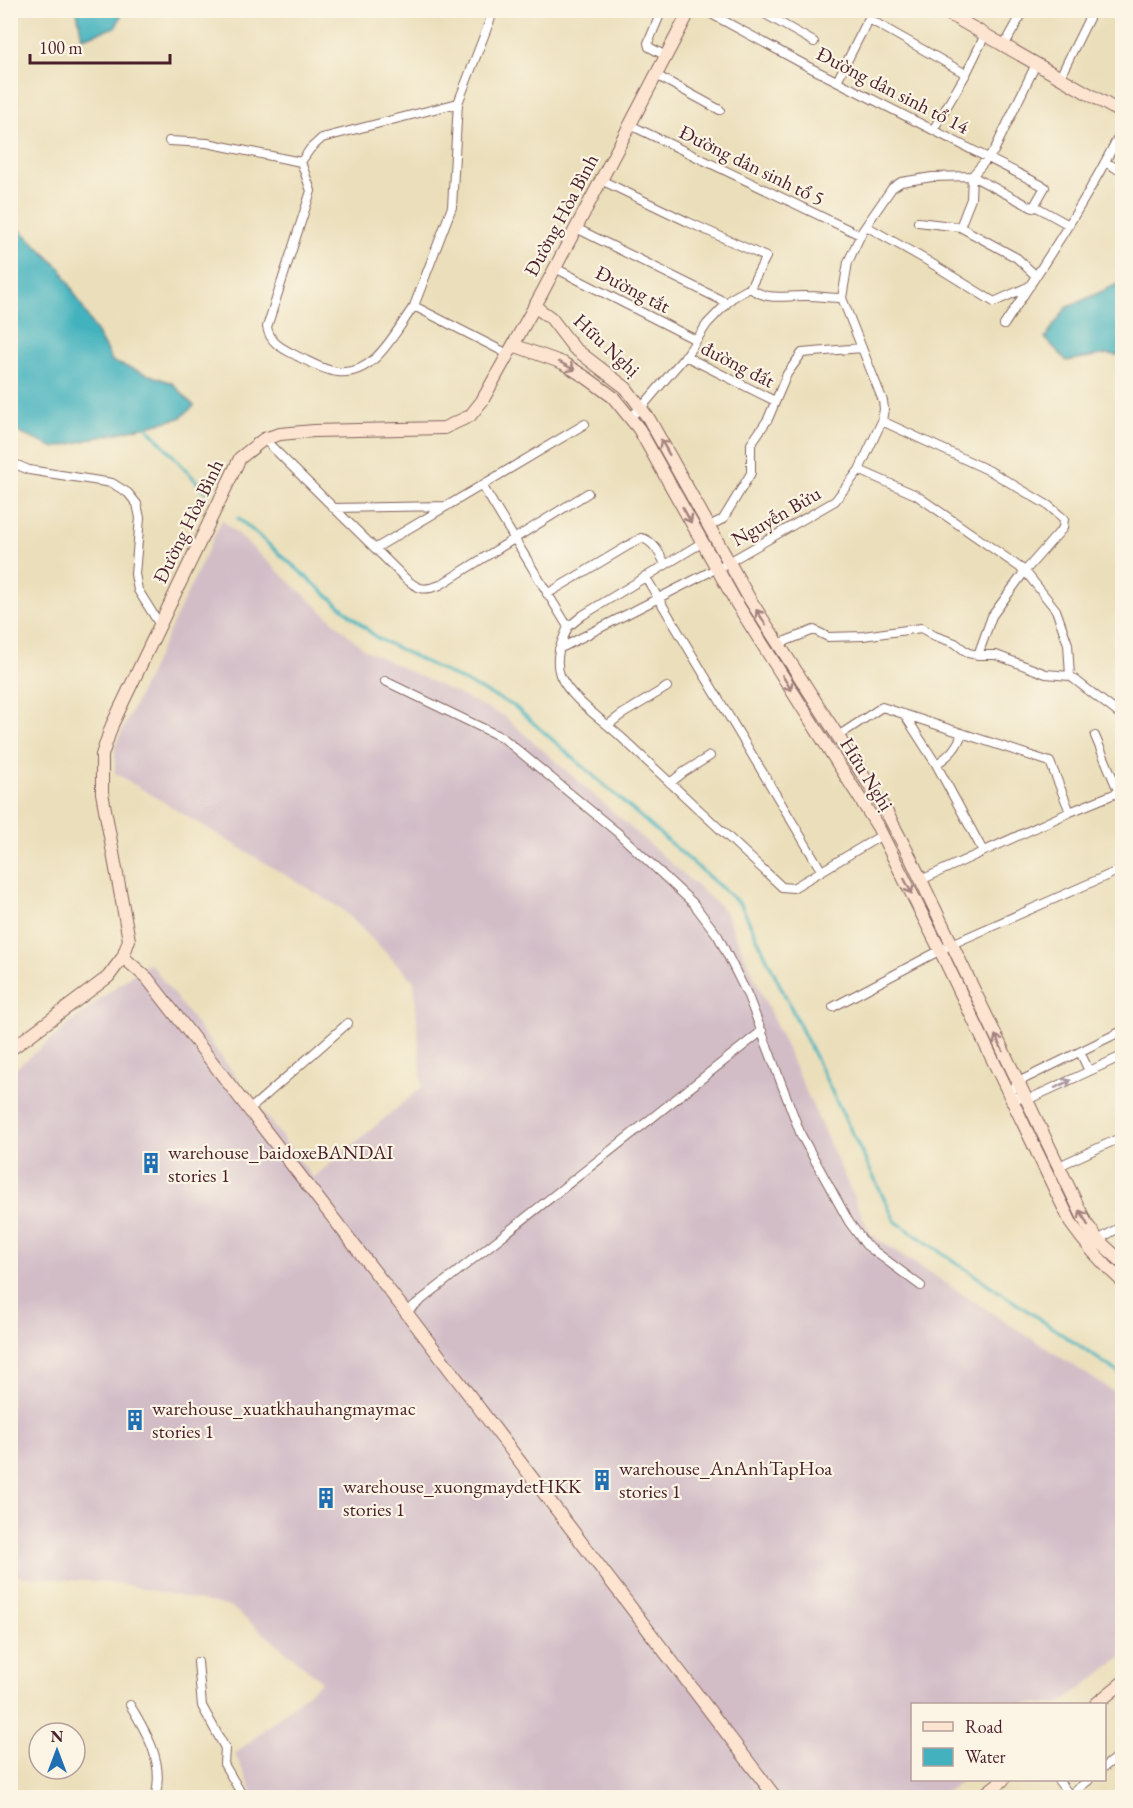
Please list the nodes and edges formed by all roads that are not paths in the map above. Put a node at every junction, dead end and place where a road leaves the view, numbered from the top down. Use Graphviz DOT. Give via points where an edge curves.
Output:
graph roads {
  1 [pos="494,10"];
  2 [pos="662,10"];
  3 [pos="690,10"];
  4 [pos="704,10"];
  5 [pos="758,10"];
  6 [pos="942,10"];
  7 [pos="970,10"];
  8 [pos="1024,10"];
  9 [pos="1093,10"];
  10 [pos="871,15"];
  11 [pos="963,22"];
  12 [pos="985,35"];
  13 [pos="814,42"];
  14 [pos="1004,46"];
  15 [pos="666,56"];
  16 [pos="1036,64"];
  17 [pos="966,74"];
  18 [pos="656,75"];
  19 [pos="1060,77"];
  20 [pos="837,81"];
  21 [pos="458,103"];
  22 [pos="720,110"];
  23 [pos="1122,113"];
  24 [pos="630,125"];
  25 [pos="1122,129"];
  26 [pos="933,130"];
  27 [pos="169,141"];
  28 [pos="988,157"];
  29 [pos="301,162"];
  30 [pos="1106,162"];
  31 [pos="1122,172"];
  32 [pos="972,176"];
  33 [pos="601,180"];
  34 [pos="1034,207"];
  35 [pos="918,222"];
  36 [pos="1069,225"];
  37 [pos="866,226"];
  38 [pos="960,227"];
  39 [pos="576,228"];
  40 [pos="860,236"];
  41 [pos="555,268"];
  42 [pos="1036,276"];
  43 [pos="1030,286"];
  44 [pos="750,288"];
  45 [pos="842,298"];
  46 [pos="727,303"];
  47 [pos="414,306"];
  48 [pos="534,306"];
  49 [pos="1004,325"];
  50 [pos="696,340"];
  51 [pos="862,348"];
  52 [pos="511,350"];
  53 [pos="685,356"];
  54 [pos="775,402"];
  55 [pos="641,408"];
  56 [pos="630,417"];
  57 [pos="882,421"];
  58 [pos="585,424"];
  59 [pos="264,439"];
  60 [pos="10,462"];
  61 [pos="859,470"];
  62 [pos="482,485"];
  63 [pos="588,493"];
  64 [pos="447,506"];
  65 [pos="333,508"];
  66 [pos="710,526"];
  67 [pos="513,538"];
  68 [pos="703,542"];
  69 [pos="376,548"];
  70 [pos="729,562"];
  71 [pos="665,564"];
  72 [pos="717,569"];
  73 [pos="1025,571"];
  74 [pos="645,576"];
  75 [pos="547,594"];
  76 [pos="658,598"];
  77 [pos="160,625"];
  78 [pos="568,627"];
  79 [pos="778,644"];
  80 [pos="559,650"];
  81 [pos="978,656"];
  82 [pos="1070,676"];
  83 [pos="386,681"];
  84 [pos="667,687"];
  85 [pos="904,714"];
  86 [pos="1122,716"];
  87 [pos="608,725"];
  88 [pos="962,733"];
  89 [pos="837,736"];
  90 [pos="1095,736"];
  91 [pos="711,756"];
  92 [pos="936,764"];
  93 [pos="670,783"];
  94 [pos="1121,793"];
  95 [pos="1071,812"];
  96 [pos="882,835"];
  97 [pos="983,851"];
  98 [pos="910,857"];
  99 [pos="897,865"];
  100 [pos="1122,868"];
  101 [pos="821,870"];
  102 [pos="921,880"];
  103 [pos="952,944"];
  104 [pos="940,950"];
  105 [pos="123,957"];
  106 [pos="833,1007"];
  107 [pos="348,1023"];
  108 [pos="762,1031"];
  109 [pos="1122,1031"];
  110 [pos="10,1050"];
  111 [pos="1080,1052"];
  112 [pos="1122,1056"];
  113 [pos="1089,1071"];
  114 [pos="1018,1082"];
  115 [pos="1009,1095"];
  116 [pos="1027,1100"];
  117 [pos="249,1110"];
  118 [pos="1122,1137"];
  119 [pos="1059,1166"];
  120 [pos="1122,1226"];
  121 [pos="1098,1240"];
  122 [pos="1122,1262"];
  123 [pos="1122,1281"];
  124 [pos="921,1286"];
  125 [pos="406,1312"];
  126 [pos="198,1662"];
  127 [pos="1122,1683"];
  128 [pos="1097,1703"];
  129 [pos="130,1705"];
  130 [pos="1122,1754"];
  131 [pos="1106,1766"];
  132 [pos="1000,1781"];
  133 [pos="1059,1781"];
  134 [pos="1087,1781"];
  135 [pos="1069,1796"];
  136 [pos="155,1797"];
  137 [pos="244,1797"];
  138 [pos="776,1797"];
  139 [pos="980,1797"];
  1 -- 21 [label="street"];
  2 -- 15 [label="street" via="648,43"];
  3 -- 15 [label="main road, Đường Hòa Bình"];
  4 -- 20 [label="street, Đường dân sinh tổ 14"];
  5 -- 13 [label="street"];
  6 -- 11 [label="main road"];
  7 -- 11 [label="street"];
  8 -- 14 [label="street"];
  9 -- 19 [label="street"];
  10 -- 17 [label="street"];
  10 -- 20 [label="street"];
  11 -- 12 [label="main road"];
  12 -- 14 [label="main road"];
  12 -- 17 [label="street"];
  14 -- 16 [label="main road"];
  15 -- 18 [label="main road, Đường Hòa Bình"];
  16 -- 19 [label="main road"];
  16 -- 28 [label="street"];
  17 -- 26 [label="street"];
  18 -- 22 [label="street"];
  18 -- 24 [label="main road, Đường Hòa Bình"];
  19 -- 23 [label="main road"];
  20 -- 26 [label="street, Đường dân sinh tổ 14"];
  21 -- 29 [label="street" via="322,138"];
  21 -- 47 [label="street" via="452,207"];
  24 -- 33 [label="main road, Đường Hòa Bình"];
  24 -- 40 [label="street, Đường dân sinh tổ 5"];
  25 -- 30 [label="street"];
  26 -- 28 [label="street, Đường dân sinh tổ 14"];
  27 -- 29 [label="street" via="207,143"];
  28 -- 32 [label="street"];
  28 -- 34 [label="street, Đường dân sinh tổ 14" via="1045,187"];
  29 -- 47 [label="street" via="311,192 267,327 272,340 291,353 336,372 352,372 373,362"];
  30 -- 31 [label="street"];
  30 -- 36 [label="street"];
  32 -- 34 [label="street"];
  32 -- 37 [label="street" via="901,182 892,188"];
  32 -- 38 [label="street" via="971,199"];
  33 -- 39 [label="main road, Đường Hòa Bình"];
  33 -- 44 [label="street" via="766,257"];
  34 -- 36 [label="street"];
  35 -- 38 [label="street"];
  36 -- 42 [label="street"];
  37 -- 40 [label="street"];
  37 -- 43 [label="street" via="994,302"];
  38 -- 42 [label="street" via="1017,258"];
  39 -- 41 [label="main road, Đường Hòa Bình"];
  39 -- 46 [label="street"];
  40 -- 45 [label="street" via="848,262"];
  41 -- 48 [label="main road, Đường Hòa Bình"];
  41 -- 50 [label="street, Đường tắt"];
  42 -- 43 [label="street"];
  43 -- 49 [label="street"];
  44 -- 45 [label="street" via="759,295 781,298"];
  44 -- 46 [label="street"];
  45 -- 51 [label="street"];
  46 -- 50 [label="street"];
  47 -- 52 [label="street"];
  48 -- 52 [label="main road, Đường Hòa Bình"];
  48 -- 55 [label="main road, Hữu Nghị" via="551,318 574,348 626,388"];
  50 -- 53 [label="street"];
  51 -- 54 [label="street" via="802,353 787,374"];
  51 -- 57 [label="street" via="883,401"];
  52 -- 56 [label="main road, Hữu Nghị, one-way" via="563,363 613,397"];
  52 -- 59 [label="main road, Đường Hòa Bình" via="470,416 444,428 315,431"];
  53 -- 54 [label="street, đường đất"];
  53 -- 55 [label="street"];
  54 -- 66 [label="street" via="751,444 751,473 723,519"];
  55 -- 56 [label="street"];
  66 -- 55 [label="main road, Hữu Nghị, one-way"];
  56 -- 68 [label="main road, Hữu Nghị, one-way"];
  57 -- 61 [label="street, Nguyễn Bửu"];
  57 -- 73 [label="street" via="990,471 1062,516 1063,528"];
  58 -- 62 [label="street"];
  59 -- 65 [label="street"];
  59 -- 77 [label="main road, Đường Hòa Bình" via="240,458"];
  60 -- 77 [label="street" via="30,470 112,483 128,493 137,504 140,518 135,574 138,590"];
  61 -- 70 [label="street, Nguyễn Bửu" via="835,501"];
  61 -- 73 [label="street" via="916,495"];
  62 -- 64 [label="street"];
  62 -- 67 [label="street"];
  63 -- 67 [label="street"];
  64 -- 65 [label="street"];
  64 -- 69 [label="street"];
  65 -- 69 [label="street"];
  66 -- 70 [label="main road, Hữu Nghị"];
  67 -- 69 [label="street" via="430,589 414,586"];
  67 -- 75 [label="street"];
  68 -- 71 [label="street"];
  68 -- 72 [label="main road, Hữu Nghị"];
  70 -- 72 [label="street, Nguyễn Bửu"];
  79 -- 70 [label="main road, Hữu Nghị, one-way"];
  71 -- 74 [label="street"];
  71 -- 75 [label="street" via="651,542 641,538"];
  72 -- 76 [label="street, Nguyễn Bửu"];
  72 -- 96 [label="main road, Hữu Nghị, one-way"];
  73 -- 81 [label="street" via="992,616"];
  73 -- 82 [label="street" via="1056,610 1068,644"];
  74 -- 76 [label="street"];
  74 -- 78 [label="street"];
  75 -- 78 [label="street"];
  76 -- 80 [label="street, Nguyễn Bửu"];
  76 -- 101 [label="street"];
  77 -- 105 [label="main road, Đường Hòa Bình" via="112,725 102,755 102,794 129,940"];
  78 -- 80 [label="street"];
  79 -- 81 [label="street" via="814,630 828,637 921,628"];
  79 -- 89 [label="main road, Hữu Nghị"];
  80 -- 87 [label="street" via="561,677 574,696"];
  81 -- 82 [label="street" via="996,656 1046,674"];
  82 -- 86 [label="street"];
  83 -- 108 [label="street" via="503,738 634,848 693,903 718,936"];
  84 -- 87 [label="street"];
  85 -- 88 [label="street"];
  85 -- 89 [label="street" via="882,707"];
  85 -- 92 [label="street"];
  87 -- 93 [label="street"];
  88 -- 92 [label="street" via="952,752"];
  88 -- 95 [label="street" via="1050,762"];
  89 -- 98 [label="main road, Hữu Nghị"];
  90 -- 94 [label="street"];
  91 -- 93 [label="street"];
  92 -- 97 [label="street"];
  93 -- 101 [label="street" via="782,887 793,888"];
  94 -- 95 [label="street"];
  95 -- 97 [label="street"];
  96 -- 99 [label="main road, Hữu Nghị"];
  96 -- 101 [label="street"];
  97 -- 102 [label="street"];
  98 -- 99 [label="main road"];
  98 -- 102 [label="main road, Hữu Nghị"];
  99 -- 104 [label="main road, Hữu Nghị, one-way"];
  100 -- 103 [label="street"];
  102 -- 103 [label="main road, Hữu Nghị"];
  103 -- 104 [label="street"];
  114 -- 103 [label="main road, Hữu Nghị, one-way"];
  104 -- 106 [label="street"];
  104 -- 115 [label="main road, Hữu Nghị"];
  105 -- 110 [label="main road" via="108,977"];
  105 -- 117 [label="main road" via="147,978"];
  107 -- 117 [label="street"];
  108 -- 124 [label="street" via="801,1135 849,1222 866,1245"];
  108 -- 125 [label="street"];
  109 -- 111 [label="street"];
  111 -- 113 [label="street"];
  111 -- 114 [label="street"];
  112 -- 113 [label="street"];
  116 -- 113 [label="street, one-way"];
  114 -- 115 [label="street"];
  114 -- 116 [label="main road, Hữu Nghị"];
  115 -- 116 [label="street"];
  115 -- 123 [label="main road, Hữu Nghị" via="1072,1225"];
  116 -- 119 [label="main road, Hữu Nghị"];
  117 -- 125 [label="main road"];
  118 -- 119 [label="street"];
  121 -- 119 [label="main road, Hữu Nghị, one-way"];
  120 -- 121 [label="street"];
  121 -- 122 [label="main road, Hữu Nghị"];
  125 -- 138 [label="main road"];
  126 -- 137 [label="street" via="202,1706 225,1748 224,1764"];
  127 -- 128 [label="main road"];
  129 -- 136 [label="street" via="155,1751"];
  130 -- 131 [label="street"];
  132 -- 139 [label="main road"];
  133 -- 135 [label="street"];
  134 -- 135 [label="street"];
}
